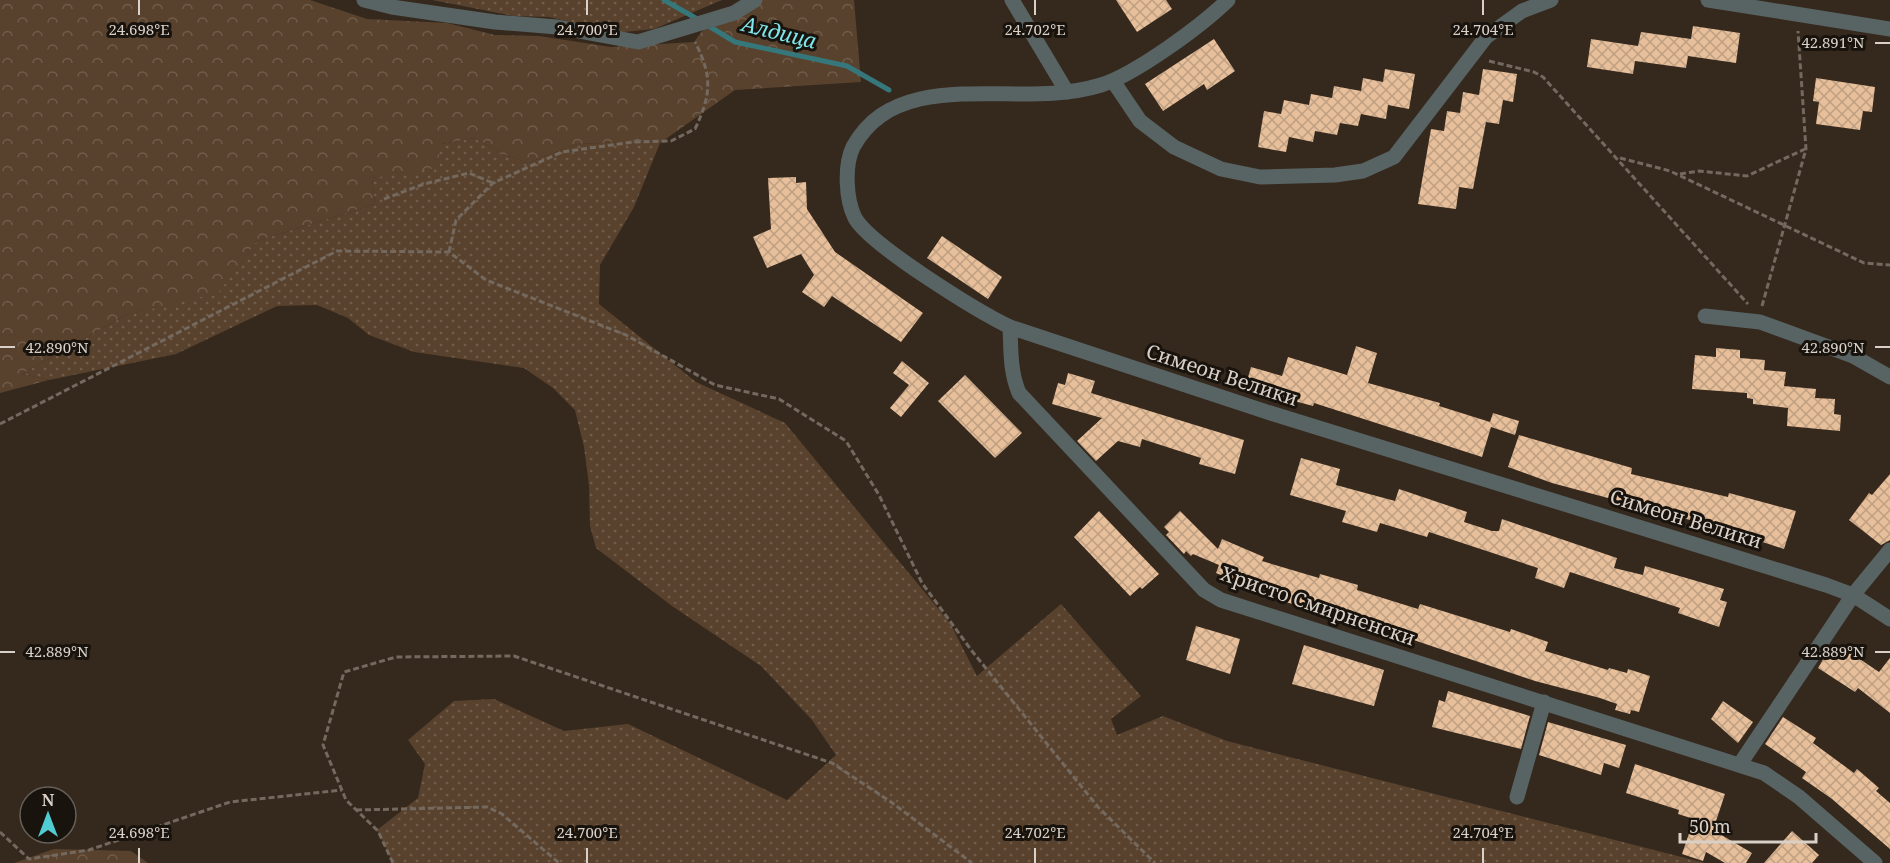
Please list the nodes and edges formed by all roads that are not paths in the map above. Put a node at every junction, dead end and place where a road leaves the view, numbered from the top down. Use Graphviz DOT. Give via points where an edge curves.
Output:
graph roads {
  1 [pos="364,0"];
  2 [pos="755,0"];
  3 [pos="1012,0"];
  4 [pos="1228,0"];
  5 [pos="1551,0"];
  6 [pos="1708,0"];
  7 [pos="1890,29"];
  8 [pos="1113,81"];
  9 [pos="1067,92"];
  10 [pos="1705,316"];
  11 [pos="1011,327"];
  12 [pos="1890,377"];
  13 [pos="1890,550"];
  14 [pos="1853,596"];
  15 [pos="1890,619"];
  16 [pos="1544,702"];
  17 [pos="1740,764"];
  18 [pos="1516,797"];
  19 [pos="1875,863"];
  1 -- 2 [label="street" via="638,42 734,13"];
  3 -- 9 [label="street"];
  4 -- 8 [label="street, Симеон Велики" via="1206,21"];
  5 -- 8 [label="street" via="1522,11 1486,37 1394,157 1363,171 1260,177 1221,169 1174,147 1140,121"];
  6 -- 7 [label="street"];
  8 -- 9 [label="street, Симеон Велики"];
  9 -- 11 [label="street, Симеон Велики" via="976,93 920,99 880,115 862,130 851,151 847,174 856,218 904,260 979,311"];
  10 -- 12 [label="street" via="1760,319 1852,356"];
  11 -- 14 [label="street, Симеон Велики" via="1267,412"];
  11 -- 16 [label="street, Христо Смирненски" via="1014,381 1019,393 1204,590 1221,600"];
  13 -- 14 [label="street"];
  14 -- 15 [label="street, Симеон Велики"];
  14 -- 17 [label="street"];
  16 -- 17 [label="street, Христо Смирненски"];
  16 -- 18 [label="street"];
  17 -- 19 [label="street, Христо Смирненски" via="1785,786"];
}
